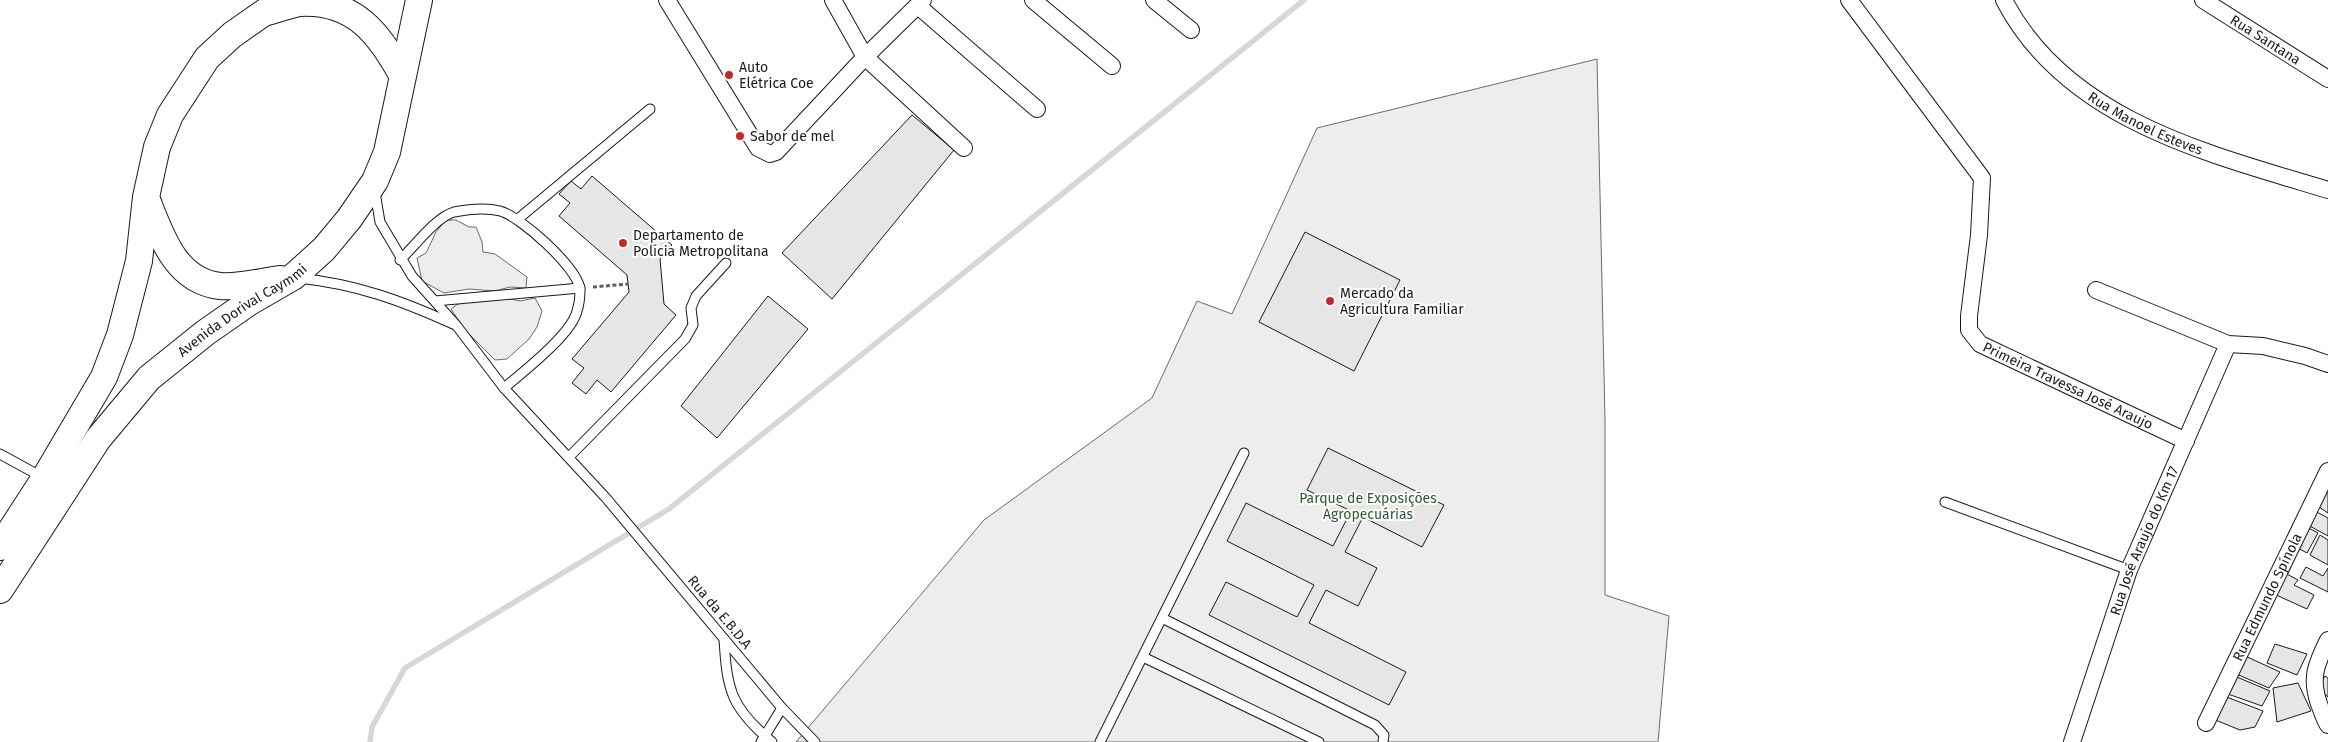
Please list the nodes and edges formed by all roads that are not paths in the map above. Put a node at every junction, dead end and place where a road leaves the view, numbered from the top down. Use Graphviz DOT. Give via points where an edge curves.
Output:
graph roads {
  1 [pos="282,0"];
  2 [pos="420,0"];
  3 [pos="667,0"];
  4 [pos="833,0"];
  5 [pos="1033,0"];
  6 [pos="1154,0"];
  7 [pos="1849,0"];
  8 [pos="2004,0"];
  9 [pos="2203,0"];
  10 [pos="920,3"];
  11 [pos="260,14"];
  12 [pos="1191,30"];
  13 [pos="865,57"];
  14 [pos="1112,66"];
  15 [pos="402,75"];
  16 [pos="2328,79"];
  17 [pos="650,109"];
  18 [pos="1037,109"];
  19 [pos="964,148"];
  20 [pos="375,181"];
  21 [pos="2328,190"];
  22 [pos="146,197"];
  23 [pos="518,219"];
  24 [pos="400,260"];
  25 [pos="726,263"];
  26 [pos="293,277"];
  27 [pos="580,288"];
  28 [pos="2096,290"];
  29 [pos="436,301"];
  30 [pos="456,325"];
  31 [pos="2228,344"];
  32 [pos="2328,364"];
  33 [pos="504,388"];
  34 [pos="2186,441"];
  35 [pos="0,454"];
  36 [pos="1244,454"];
  37 [pos="569,457"];
  38 [pos="2328,471"];
  39 [pos="44,478"];
  40 [pos="1945,502"];
  41 [pos="0,547"];
  42 [pos="2129,570"];
  43 [pos="0,590"];
  44 [pos="1162,618"];
  45 [pos="724,639"];
  46 [pos="2328,640"];
  47 [pos="1143,657"];
  48 [pos="782,708"];
  49 [pos="2206,723"];
  50 [pos="2328,725"];
  51 [pos="766,740"];
  52 [pos="815,742"];
  53 [pos="1100,742"];
  54 [pos="1319,742"];
  55 [pos="1383,742"];
  56 [pos="2072,742"];
  1 -- 11 [label="main road"];
  2 -- 15 [label="main road, Avenida Dorival Caymmi"];
  3 -- 13 [label="street" via="758,148 766,153 776,152"];
  4 -- 13 [label="street"];
  5 -- 14 [label="street"];
  6 -- 12 [label="street"];
  7 -- 34 [label="street, Primeira Travessa José Araujo" via="1982,178 1969,316 1969,330 1974,338 1980,344"];
  8 -- 21 [label="street, Rua Manoel Esteves" via="2022,30 2060,73 2123,117 2234,161"];
  9 -- 16 [label="street, Rua Santana"];
  10 -- 13 [label="street"];
  10 -- 18 [label="street"];
  11 -- 15 [label="main road" via="302,2 343,5 373,28"];
  11 -- 22 [label="main road" via="208,58 188,86 170,115 157,148"];
  13 -- 19 [label="street"];
  15 -- 20 [label="main road, Avenida Dorival Caymmi" via="395,121"];
  17 -- 23 [label="lane"];
  20 -- 24 [label="lane, Rua da E.B.D.A" via="380,222"];
  20 -- 26 [label="main road, Avenida Dorival Caymmi" via="324,249"];
  22 -- 26 [label="main road" via="164,244 181,268 194,277 220,286"];
  22 -- 39 [label="main road" via="139,261 120,335 104,377"];
  23 -- 24 [label="lane" via="482,208 452,213 435,224"];
  23 -- 27 [label="lane" via="571,270"];
  24 -- 29 [label="lane, Rua da E.B.D.A"];
  25 -- 37 [label="lane" via="696,296 691,308 693,325 685,339"];
  26 -- 30 [label="lane" via="354,286 400,300"];
  26 -- 43 [label="main road, Avenida Dorival Caymmi" via="205,333 149,378 98,440"];
  27 -- 29 [label="lane"];
  27 -- 33 [label="lane" via="573,322"];
  28 -- 31 [label="street"];
  29 -- 30 [label="lane, Rua da E.B.D.A"];
  30 -- 33 [label="lane, Rua da E.B.D.A"];
  31 -- 32 [label="street" via="2263,346"];
  31 -- 34 [label="street, Rua José Araujo do Km 17"];
  33 -- 37 [label="lane, Rua da E.B.D.A"];
  34 -- 42 [label="street, Rua José Araujo do Km 17"];
  35 -- 39 [label="lane"];
  36 -- 44 [label="lane"];
  37 -- 45 [label="lane, Rua da E.B.D.A"];
  38 -- 49 [label="street, Rua Edmundo Spínola"];
  39 -- 41 [label="main road"];
  40 -- 42 [label="lane"];
  42 -- 56 [label="street, Rua José Araujo do Km 17"];
  44 -- 47 [label="lane"];
  44 -- 55 [label="lane" via="1374,725 1384,734"];
  45 -- 48 [label="lane, Rua da E.B.D.A"];
  45 -- 51 [label="lane" via="728,684 736,703"];
  46 -- 50 [label="street" via="2314,675 2313,687"];
  47 -- 53 [label="lane"];
  47 -- 54 [label="lane"];
  48 -- 51 [label="lane"];
  48 -- 52 [label="lane, Rua da E.B.D.A"];
}
